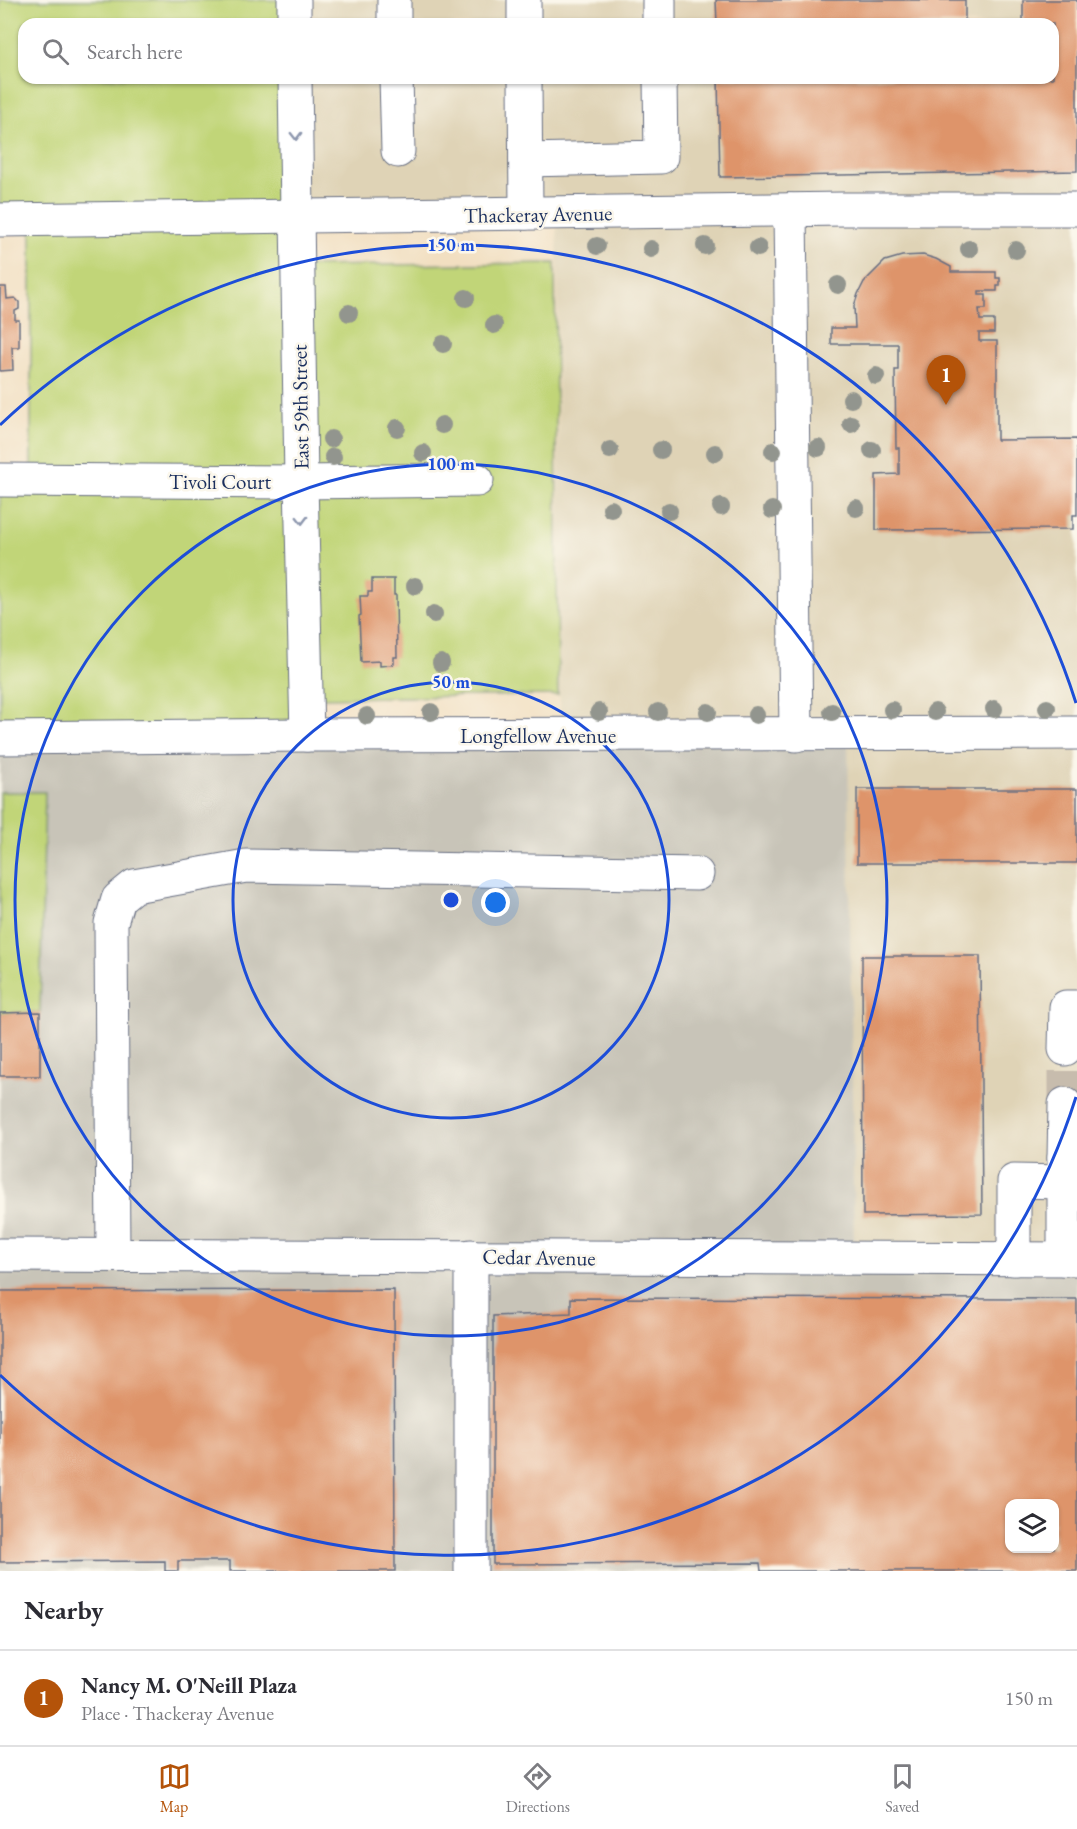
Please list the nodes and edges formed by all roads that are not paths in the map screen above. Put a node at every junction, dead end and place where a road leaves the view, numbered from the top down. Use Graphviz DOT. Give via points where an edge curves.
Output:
graph roads {
  1 [pos="294,0"];
  2 [pos="394,0"];
  3 [pos="524,0"];
  4 [pos="659,0"];
  5 [pos="294,18"];
  6 [pos="394,18"];
  7 [pos="524,18"];
  8 [pos="659,18"];
  9 [pos="295,84"];
  10 [pos="396,84"];
  11 [pos="525,84"];
  12 [pos="660,84"];
  13 [pos="398,151"];
  14 [pos="526,160"];
  15 [pos="1077,209"];
  16 [pos="790,210"];
  17 [pos="526,213"];
  18 [pos="297,218"];
  19 [pos="0,220"];
  20 [pos="0,480"];
  21 [pos="477,480"];
  22 [pos="301,482"];
  23 [pos="1077,733"];
  24 [pos="307,735"];
  25 [pos="796,735"];
  26 [pos="0,738"];
  27 [pos="698,874"];
  28 [pos="1057,1104"];
  29 [pos="1069,1155"];
  30 [pos="0,1255"];
  31 [pos="113,1255"];
  32 [pos="471,1256"];
  33 [pos="1014,1259"];
  34 [pos="1070,1259"];
  35 [pos="471,1571"];
  1 -- 5 [label="street"];
  2 -- 6 [label="street"];
  3 -- 7 [label="street"];
  4 -- 8 [label="street"];
  9 -- 18 [label="street, East 59th Street, one-way"];
  10 -- 13 [label="street"];
  11 -- 14 [label="street"];
  12 -- 14 [label="street" via="661,158"];
  14 -- 17 [label="street"];
  15 -- 16 [label="street, Thackeray Avenue"];
  16 -- 17 [label="street, Thackeray Avenue"];
  16 -- 25 [label="street"];
  17 -- 18 [label="street, Thackeray Avenue"];
  18 -- 19 [label="street, Thackeray Avenue"];
  18 -- 22 [label="street, East 59th Street"];
  20 -- 22 [label="street, Tivoli Court"];
  21 -- 22 [label="street, Tivoli Court"];
  22 -- 24 [label="street, East 59th Street, one-way"];
  23 -- 25 [label="street, Longfellow Avenue"];
  24 -- 25 [label="street, Longfellow Avenue"];
  24 -- 26 [label="street, Longfellow Avenue"];
  27 -- 31 [label="street" via="246,866 134,886 118,899 111,923"];
  28 -- 29 [label="street"];
  29 -- 33 [label="street" via="1014,1181"];
  29 -- 34 [label="street"];
  30 -- 31 [label="street, Cedar Avenue"];
  31 -- 32 [label="street, Cedar Avenue"];
  32 -- 33 [label="street, Cedar Avenue"];
  32 -- 35 [label="street"];
  33 -- 34 [label="street, Cedar Avenue"];
}
